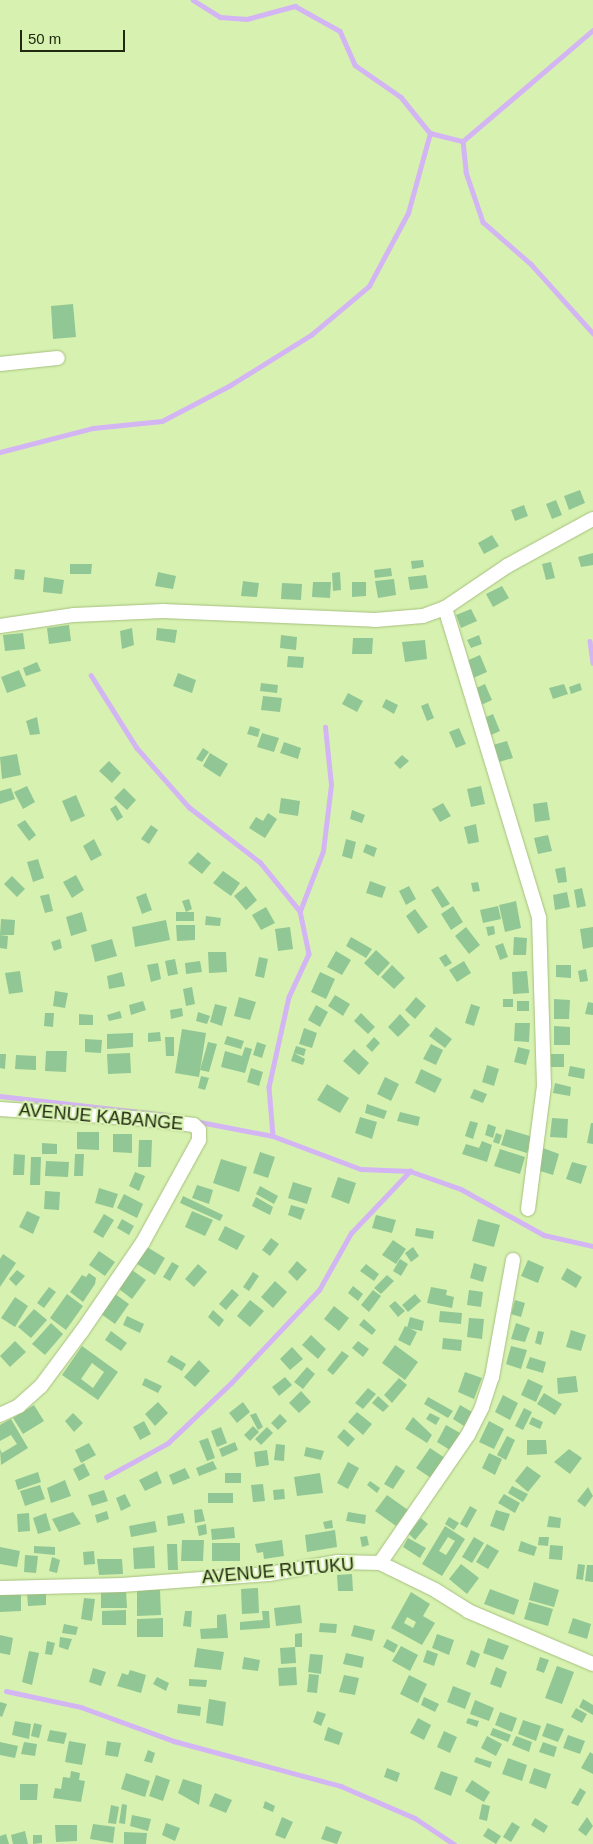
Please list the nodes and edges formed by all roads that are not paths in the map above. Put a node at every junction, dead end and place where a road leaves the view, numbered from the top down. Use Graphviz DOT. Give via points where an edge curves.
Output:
graph roads {
  1 [pos="58,358"];
  2 [pos="0,364"];
  3 [pos="593,519"];
  4 [pos="445,608"];
  5 [pos="0,626"];
  6 [pos="0,1109"];
  7 [pos="528,1209"];
  8 [pos="513,1260"];
  9 [pos="0,1415"];
  10 [pos="380,1563"];
  11 [pos="0,1588"];
  12 [pos="593,1664"];
  1 -- 2 [label="street"];
  3 -- 4 [label="street" via="506,566"];
  4 -- 5 [label="street" via="423,616 383,620 163,611 74,615"];
  4 -- 7 [label="street" via="539,918 544,1086"];
  6 -- 9 [label="street, AVENUE KABANGE" via="146,1119 194,1125 199,1130 199,1140 143,1242 82,1331 41,1386 19,1406"];
  8 -- 10 [label="street" via="492,1377 482,1407 468,1435"];
  10 -- 11 [label="street, AVENUE RUTUKU" via="338,1562 268,1574 102,1587"];
  10 -- 12 [label="street, AVENUE RUTUKU" via="435,1590 468,1611"];
}
